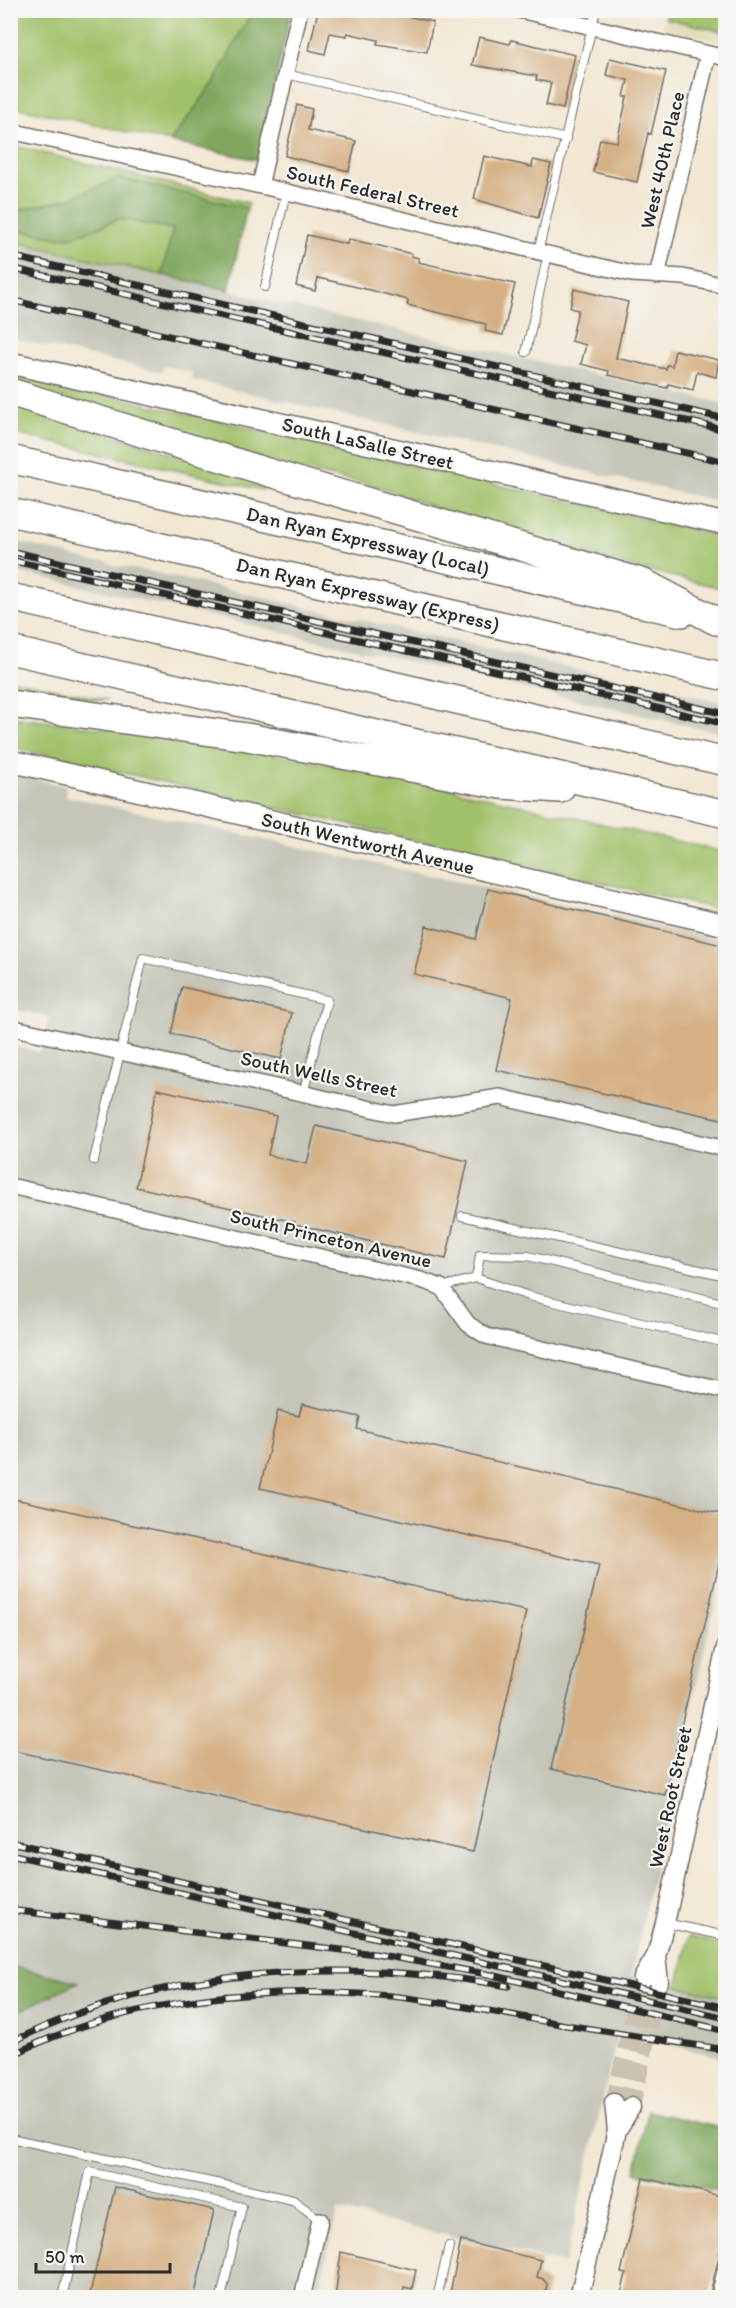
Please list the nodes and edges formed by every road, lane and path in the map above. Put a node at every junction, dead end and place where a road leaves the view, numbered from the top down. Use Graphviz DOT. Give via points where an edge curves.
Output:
graph roads {
  1 [pos="300,10"];
  2 [pos="519,10"];
  3 [pos="596,10"];
  4 [pos="591,27"];
  5 [pos="708,54"];
  6 [pos="726,58"];
  7 [pos="286,74"];
  8 [pos="10,131"];
  9 [pos="566,139"];
  10 [pos="260,186"];
  11 [pos="286,192"];
  12 [pos="543,253"];
  13 [pos="657,276"];
  14 [pos="726,286"];
  15 [pos="265,287"];
  16 [pos="526,352"];
  17 [pos="10,363"];
  18 [pos="10,392"];
  19 [pos="10,459"];
  20 [pos="10,512"];
  21 [pos="726,524"];
  22 [pos="10,597"];
  23 [pos="721,622"];
  24 [pos="10,650"];
  25 [pos="726,677"];
  26 [pos="10,704"];
  27 [pos="10,761"];
  28 [pos="726,762"];
  29 [pos="639,794"];
  30 [pos="726,814"];
  31 [pos="726,925"];
  32 [pos="10,1027"];
  33 [pos="120,1052"];
  34 [pos="303,1094"];
  35 [pos="726,1149"];
  36 [pos="94,1160"];
  37 [pos="10,1186"];
  38 [pos="462,1216"];
  39 [pos="726,1276"];
  40 [pos="476,1278"];
  41 [pos="441,1287"];
  42 [pos="726,1304"];
  43 [pos="726,1343"];
  44 [pos="726,1391"];
  45 [pos="726,1647"];
  46 [pos="665,1923"];
  47 [pos="726,1936"];
  48 [pos="651,1980"];
  49 [pos="623,2105"];
  50 [pos="10,2138"];
  51 [pos="320,2220"];
  52 [pos="449,2246"];
  53 [pos="726,2253"];
  54 [pos="62,2298"];
  55 [pos="221,2298"];
  56 [pos="302,2298"];
  57 [pos="437,2298"];
  58 [pos="579,2298"];
  59 [pos="715,2298"];
  1 -- 7 [label="street"];
  2 -- 4 [label="street"];
  3 -- 4 [label="lane"];
  4 -- 5 [label="street"];
  4 -- 9 [label="lane"];
  5 -- 6 [label="street"];
  5 -- 13 [label="street, West 40th Place"];
  7 -- 9 [label="lane"];
  7 -- 10 [label="street"];
  8 -- 10 [label="street, South Federal Street"];
  9 -- 12 [label="lane"];
  10 -- 11 [label="street, South Federal Street"];
  11 -- 12 [label="street, South Federal Street"];
  11 -- 15 [label="lane"];
  12 -- 13 [label="street, South Federal Street"];
  12 -- 16 [label="lane"];
  13 -- 14 [label="street, South Federal Street"];
  17 -- 21 [label="main road, South LaSalle Street"];
  18 -- 23 [label="highway" via="644,583"];
  19 -- 23 [label="highway, Dan Ryan Expressway (Local)"];
  20 -- 25 [label="highway, Dan Ryan Expressway (Express)"];
  22 -- 28 [label="highway"];
  24 -- 29 [label="highway"];
  26 -- 29 [label="highway" via="247,737 501,785"];
  27 -- 31 [label="main road, South Wentworth Avenue"];
  29 -- 30 [label="highway"];
  32 -- 33 [label="street, South Wells Street"];
  33 -- 34 [label="street, South Wells Street"];
  33 -- 34 [label="lane" via="143,958 189,968 327,1000"];
  33 -- 36 [label="lane"];
  34 -- 35 [label="street, South Wells Street" via="394,1114 500,1097"];
  37 -- 41 [label="street, South Princeton Avenue" via="306,1252"];
  38 -- 39 [label="lane"];
  40 -- 41 [label="lane"];
  40 -- 42 [label="lane" via="480,1255 528,1256"];
  40 -- 43 [label="lane" via="529,1296"];
  41 -- 44 [label="street, South Princeton Avenue" via="468,1323 486,1336"];
  45 -- 46 [label="street, West Root Street"];
  46 -- 47 [label="lane"];
  46 -- 48 [label="street, West Root Street"];
  49 -- 58 [label="street"];
  50 -- 51 [label="lane" via="293,2200"];
  51 -- 56 [label="street"];
  52 -- 57 [label="lane"];
  53 -- 59 [label="lane"];
  54 -- 55 [label="lane" via="90,2172 242,2207"];
}
